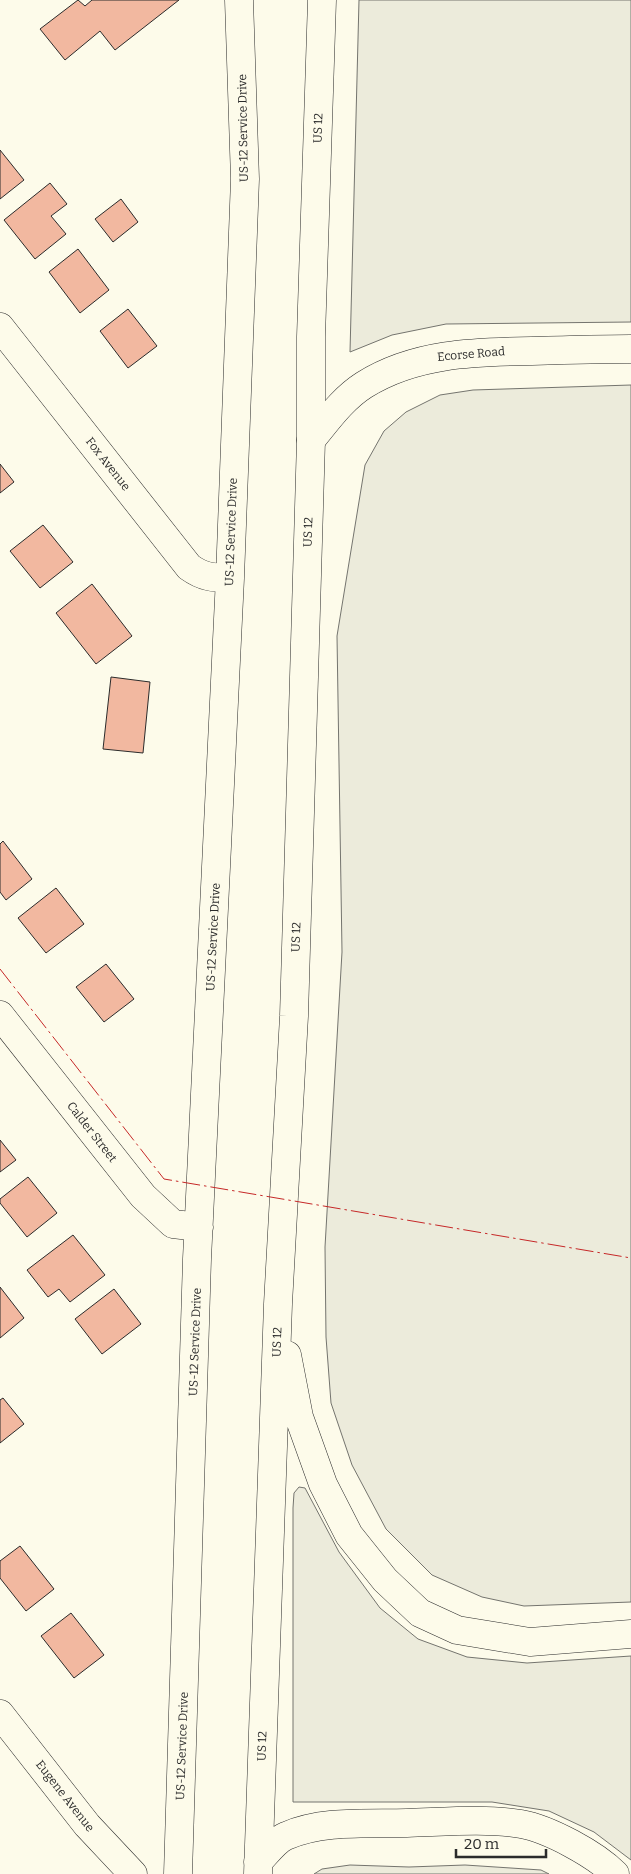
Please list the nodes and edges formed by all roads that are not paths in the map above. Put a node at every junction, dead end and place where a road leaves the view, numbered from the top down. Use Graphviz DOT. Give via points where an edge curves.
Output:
graph roads {
  1 [pos="239,0"];
  2 [pos="322,0"];
  3 [pos="0,327"];
  4 [pos="631,349"];
  5 [pos="310,440"];
  6 [pos="230,578"];
  7 [pos="0,1015"];
  8 [pos="199,1226"];
  9 [pos="278,1304"];
  10 [pos="631,1634"];
  11 [pos="0,1714"];
  12 [pos="258,1868"];
  13 [pos="133,1874"];
  14 [pos="178,1874"];
  15 [pos="615,1874"];
  1 -- 6 [label="main road, US-12 Service Drive" via="245,179"];
  2 -- 5 [label="main road, US 12 / US 12"];
  3 -- 6 [label="main road, Fox Avenue" via="189,567 209,577"];
  4 -- 5 [label="main road, Ecorse Road" via="498,351 428,358 396,369 363,386 342,403"];
  5 -- 9 [label="main road, US 12 / US 12" via="294,1016"];
  6 -- 8 [label="main road, US-12 Service Drive"];
  7 -- 8 [label="main road, Calder Street" via="143,1196 173,1224"];
  8 -- 14 [label="main road, US-12 Service Drive"];
  9 -- 10 [label="main road" via="299,1417 323,1484 349,1534 385,1580 420,1613 457,1630 530,1642"];
  9 -- 12 [label="main road, US 12 / US 12"];
  11 -- 13 [label="main road, Eugene Avenue" via="87,1825"];
  12 -- 15 [label="main road" via="283,1836 307,1828 472,1821 522,1824 555,1836 584,1850"];
}
